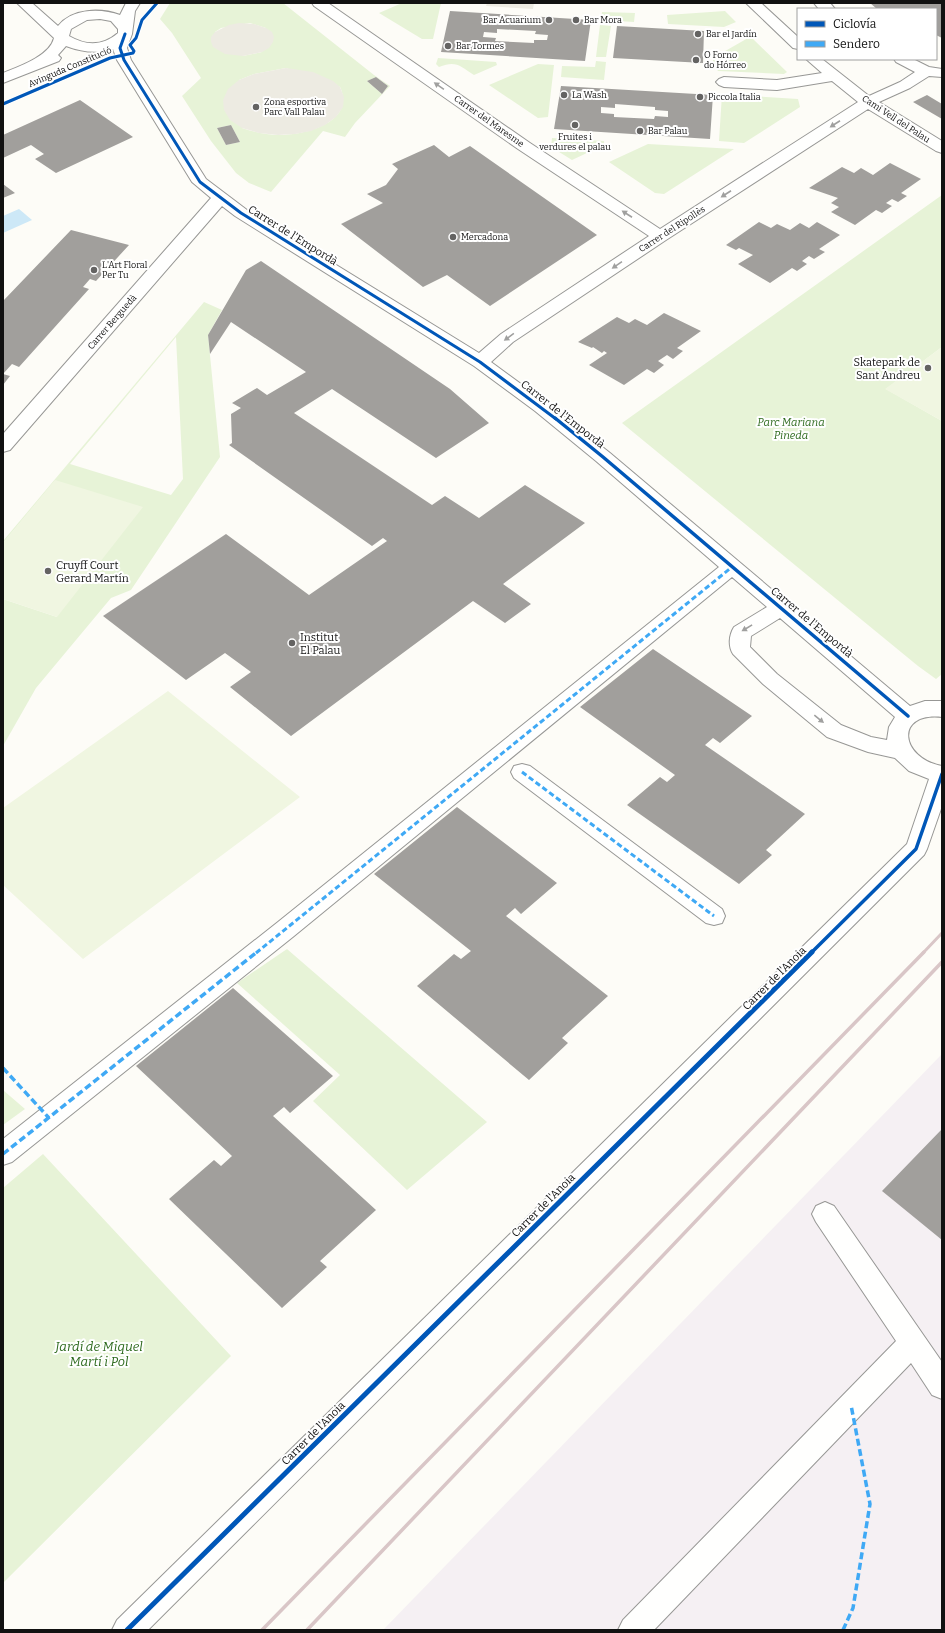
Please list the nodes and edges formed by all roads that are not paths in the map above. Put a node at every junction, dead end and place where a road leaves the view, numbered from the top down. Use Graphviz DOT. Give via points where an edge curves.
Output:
graph roads {
  1 [pos="24,3"];
  2 [pos="120,3"];
  3 [pos="133,3"];
  4 [pos="319,3"];
  5 [pos="753,3"];
  6 [pos="37,15"];
  7 [pos="81,18"];
  8 [pos="126,32"];
  9 [pos="62,37"];
  10 [pos="797,44"];
  11 [pos="91,48"];
  12 [pos="124,60"];
  13 [pos="814,60"];
  14 [pos="903,60"];
  15 [pos="39,62"];
  16 [pos="926,71"];
  17 [pos="942,73"];
  18 [pos="834,76"];
  19 [pos="3,78"];
  20 [pos="724,82"];
  21 [pos="868,102"];
  22 [pos="942,148"];
  23 [pos="220,198"];
  24 [pos="660,236"];
  25 [pos="480,362"];
  26 [pos="3,446"];
  27 [pos="732,566"];
  28 [pos="781,608"];
  29 [pos="942,709"];
  30 [pos="908,716"];
  31 [pos="904,752"];
  32 [pos="522,772"];
  33 [pos="942,774"];
  34 [pos="714,916"];
  35 [pos="3,1154"];
  36 [pos="825,1214"];
  37 [pos="912,1344"];
  38 [pos="942,1386"];
  39 [pos="126,1630"];
  40 [pos="633,1630"];
  1 -- 6 [label="street"];
  2 -- 7 [label="street"];
  3 -- 8 [label="street" via="128,11"];
  24 -- 4 [label="street, Carrer del Maresme, one-way" via="524,146"];
  5 -- 10 [label="street"];
  6 -- 7 [label="street" via="54,20"];
  6 -- 9 [label="street"];
  7 -- 8 [label="street" via="104,15 113,17 120,20"];
  7 -- 9 [label="street, Avinguda Constitució" via="65,27"];
  8 -- 11 [label="street, Avinguda Constitució" via="114,43"];
  8 -- 12 [label="street, Carrer de l'Empordà" via="120,48"];
  9 -- 11 [label="street" via="71,44"];
  9 -- 15 [label="street, Avinguda Constitució" via="59,46"];
  11 -- 12 [label="street" via="110,52"];
  11 -- 15 [label="street, Avinguda Constitució"];
  12 -- 23 [label="street, Carrer de l'Empordà" via="200,182"];
  13 -- 18 [label="street, Camí Vell del Palau"];
  14 -- 16 [label="street"];
  15 -- 19 [label="street, Avinguda Constitució"];
  16 -- 17 [label="street"];
  16 -- 21 [label="street, Carrer del Ripollès" via="905,85"];
  18 -- 20 [label="street" via="777,85"];
  18 -- 21 [label="street, Camí Vell del Palau"];
  21 -- 22 [label="street, Camí Vell del Palau"];
  21 -- 24 [label="street, Carrer del Ripollès, one-way"];
  23 -- 25 [label="street, Carrer de l'Empordà"];
  23 -- 26 [label="street, Carrer Berguedà"];
  24 -- 25 [label="street, Carrer del Ripollès, one-way" via="507,338"];
  25 -- 27 [label="street, Carrer de l'Empordà" via="603,457"];
  27 -- 28 [label="street, Carrer de l'Empordà"];
  27 -- 35 [label="street" via="292,924"];
  28 -- 30 [label="street, Carrer de l'Empordà"];
  28 -- 31 [label="street, Carrer de l'Empordà, one-way" via="741,632 740,649 770,679 834,731 868,744"];
  29 -- 30 [label="street" via="916,711"];
  30 -- 31 [label="street" via="901,723 897,735 899,746"];
  31 -- 33 [label="street" via="908,759 928,771"];
  32 -- 34 [label="street"];
  33 -- 39 [label="street, Carrer de l'Anoia" via="916,849"];
  36 -- 37 [label="street"];
  37 -- 38 [label="street"];
  37 -- 40 [label="street"];
}
